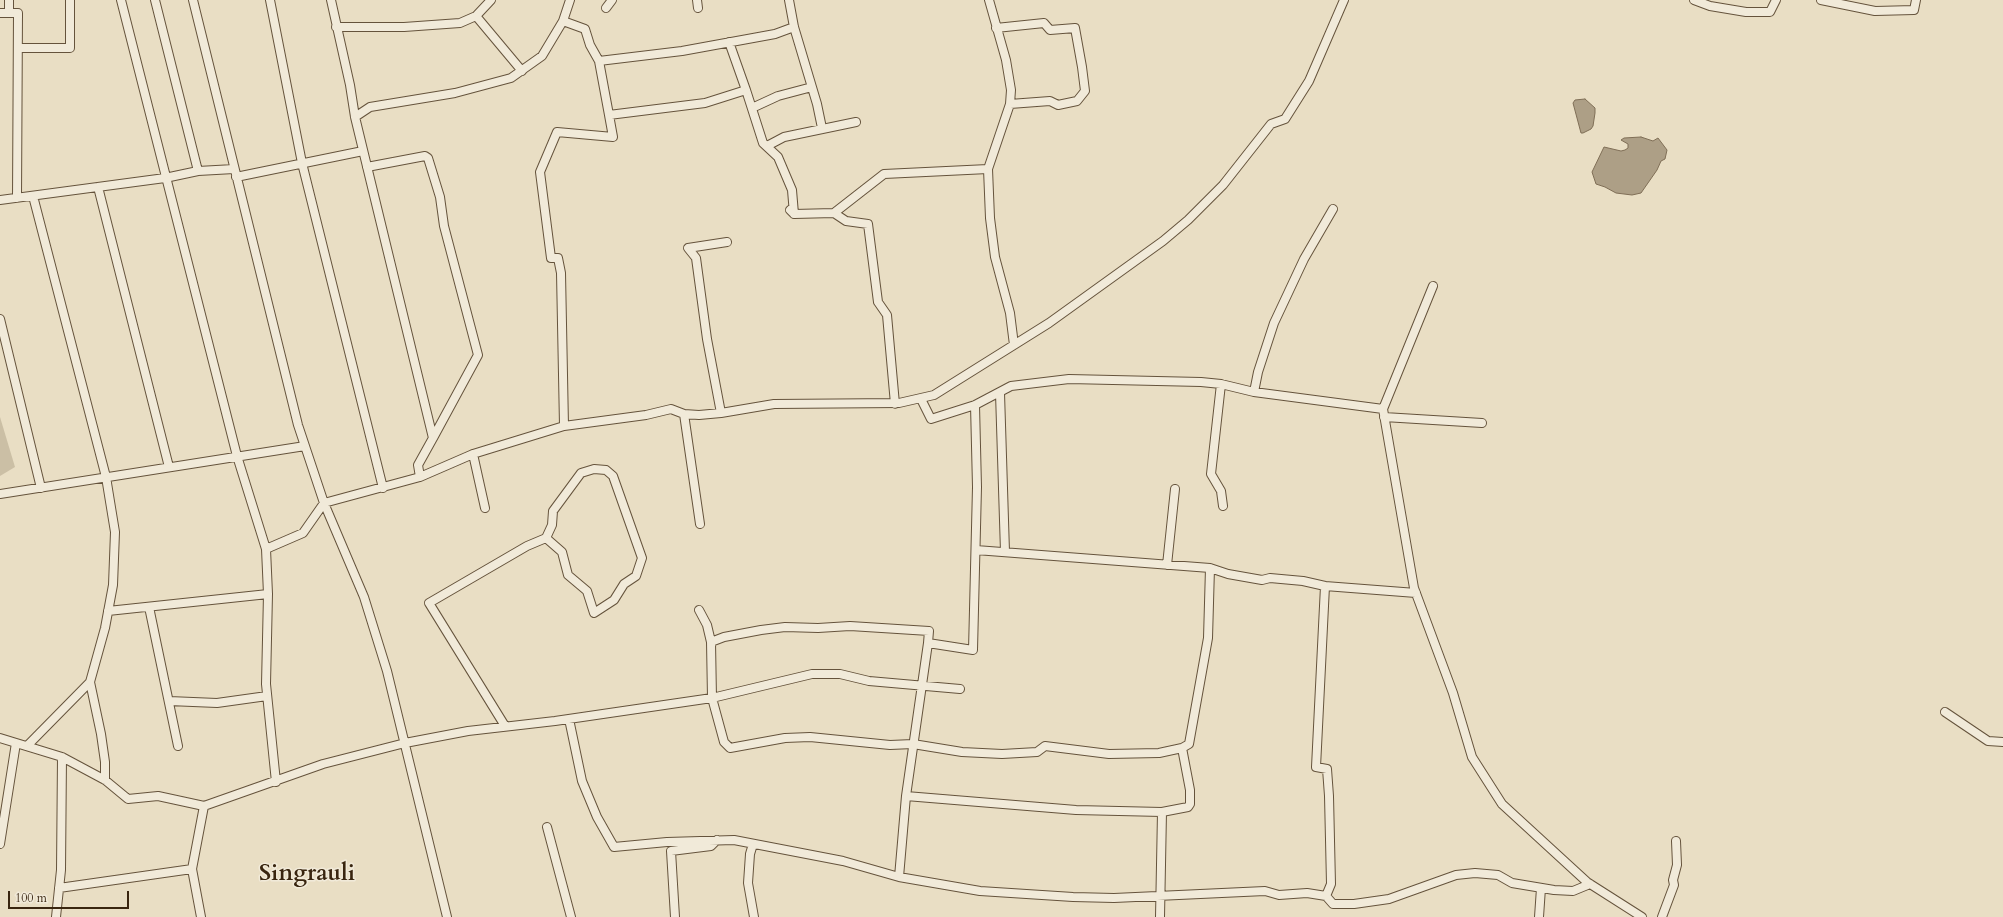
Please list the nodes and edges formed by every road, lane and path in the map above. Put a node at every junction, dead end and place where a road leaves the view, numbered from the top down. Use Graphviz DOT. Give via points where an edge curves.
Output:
graph roads {
  1 [pos="8,0"];
  2 [pos="70,0"];
  3 [pos="121,0"];
  4 [pos="155,0"];
  5 [pos="193,0"];
  6 [pos="270,0"];
  7 [pos="330,0"];
  8 [pos="491,0"];
  9 [pos="570,0"];
  10 [pos="612,0"];
  11 [pos="789,0"];
  12 [pos="990,0"];
  13 [pos="1344,0"];
  14 [pos="1694,0"];
  15 [pos="1776,0"];
  16 [pos="1821,0"];
  17 [pos="1916,0"];
  18 [pos="606,8"];
  19 [pos="0,13"];
  20 [pos="9,13"];
  21 [pos="476,16"];
  22 [pos="563,21"];
  23 [pos="336,28"];
  24 [pos="794,28"];
  25 [pos="996,28"];
  26 [pos="730,42"];
  27 [pos="18,48"];
  28 [pos="599,61"];
  29 [pos="522,71"];
  30 [pos="812,86"];
  31 [pos="746,90"];
  32 [pos="1010,104"];
  33 [pos="752,108"];
  34 [pos="609,115"];
  35 [pos="355,117"];
  36 [pos="856,122"];
  37 [pos="822,128"];
  38 [pos="767,146"];
  39 [pos="363,151"];
  40 [pos="302,163"];
  41 [pos="367,167"];
  42 [pos="988,169"];
  43 [pos="198,171"];
  44 [pos="235,173"];
  45 [pos="165,178"];
  46 [pos="98,187"];
  47 [pos="33,196"];
  48 [pos="18,198"];
  49 [pos="0,200"];
  50 [pos="1333,209"];
  51 [pos="834,213"];
  52 [pos="727,242"];
  53 [pos="1433,286"];
  54 [pos="0,319"];
  55 [pos="1014,345"];
  56 [pos="1221,384"];
  57 [pos="1254,392"];
  58 [pos="1000,393"];
  59 [pos="921,398"];
  60 [pos="895,404"];
  61 [pos="975,405"];
  62 [pos="721,413"];
  63 [pos="1383,413"];
  64 [pos="684,414"];
  65 [pos="1482,423"];
  66 [pos="564,426"];
  67 [pos="433,438"];
  68 [pos="305,446"];
  69 [pos="473,454"];
  70 [pos="237,456"];
  71 [pos="169,467"];
  72 [pos="106,477"];
  73 [pos="420,478"];
  74 [pos="41,488"];
  75 [pos="383,488"];
  76 [pos="1175,489"];
  77 [pos="0,494"];
  78 [pos="324,503"];
  79 [pos="1223,506"];
  80 [pos="484,508"];
  81 [pos="700,524"];
  82 [pos="546,538"];
  83 [pos="266,549"];
  84 [pos="976,550"];
  85 [pos="1005,552"];
  86 [pos="1167,565"];
  87 [pos="1210,568"];
  88 [pos="1325,586"];
  89 [pos="1416,593"];
  90 [pos="268,594"];
  91 [pos="149,606"];
  92 [pos="699,610"];
  93 [pos="108,611"];
  94 [pos="711,642"];
  95 [pos="928,643"];
  96 [pos="90,682"];
  97 [pos="922,684"];
  98 [pos="960,689"];
  99 [pos="267,696"];
  100 [pos="712,698"];
  101 [pos="169,701"];
  102 [pos="1945,712"];
  103 [pos="569,719"];
  104 [pos="505,726"];
  105 [pos="0,738"];
  106 [pos="2003,742"];
  107 [pos="16,743"];
  108 [pos="405,743"];
  109 [pos="913,744"];
  110 [pos="27,746"];
  111 [pos="178,746"];
  112 [pos="1182,748"];
  113 [pos="62,757"];
  114 [pos="105,780"];
  115 [pos="276,782"];
  116 [pos="906,796"];
  117 [pos="3,801"];
  118 [pos="204,806"];
  119 [pos="1162,812"];
  120 [pos="547,827"];
  121 [pos="717,840"];
  122 [pos="1676,841"];
  123 [pos="0,844"];
  124 [pos="753,844"];
  125 [pos="192,869"];
  126 [pos="899,877"];
  127 [pos="1590,884"];
  128 [pos="59,888"];
  129 [pos="1541,888"];
  130 [pos="1160,895"];
  131 [pos="1326,896"];
  132 [pos="1637,916"];
  133 [pos="56,917"];
  134 [pos="201,917"];
  135 [pos="447,917"];
  136 [pos="571,917"];
  137 [pos="675,917"];
  138 [pos="754,917"];
  139 [pos="1160,917"];
  140 [pos="1539,917"];
  141 [pos="1662,917"];
  1 -- 20 [label="street"];
  2 -- 27 [label="street" via="70,48"];
  3 -- 45 [label="street"];
  4 -- 43 [label="street"];
  5 -- 44 [label="street"];
  6 -- 40 [label="street"];
  7 -- 23 [label="street"];
  8 -- 21 [label="street"];
  9 -- 22 [label="street"];
  10 -- 18 [label="street"];
  11 -- 24 [label="street"];
  12 -- 25 [label="street"];
  13 -- 55 [label="street" via="1309,80 1286,119 1271,124 1224,185 1163,241"];
  14 -- 15 [label="street" via="1710,6 1746,12 1770,12"];
  16 -- 17 [label="street" via="1875,11 1914,10"];
  19 -- 20 [label="street"];
  20 -- 27 [label="street" via="18,13"];
  21 -- 23 [label="street" via="460,23"];
  21 -- 29 [label="street"];
  22 -- 28 [label="street" via="585,29"];
  22 -- 29 [label="street" via="542,56"];
  23 -- 35 [label="street"];
  24 -- 26 [label="street"];
  24 -- 30 [label="street"];
  25 -- 32 [label="street" via="1006,60 1011,90"];
  25 -- 32 [label="street" via="1044,23 1050,30 1075,28 1085,91 1077,100 1058,105 1050,101"];
  26 -- 28 [label="street" via="638,58"];
  26 -- 31 [label="street"];
  27 -- 48 [label="street"];
  28 -- 34 [label="street"];
  29 -- 35 [label="street" via="511,78 455,93 370,107"];
  30 -- 33 [label="street" via="778,96"];
  30 -- 37 [label="street"];
  31 -- 33 [label="street"];
  31 -- 34 [label="street" via="705,103"];
  32 -- 42 [label="street"];
  33 -- 38 [label="street" via="763,143"];
  34 -- 66 [label="street" via="613,137 558,132 540,172 551,258 558,258 561,273"];
  35 -- 39 [label="street"];
  36 -- 37 [label="street"];
  37 -- 38 [label="street" via="784,137"];
  38 -- 51 [label="street" via="778,156 792,190 791,211"];
  39 -- 40 [label="street"];
  39 -- 41 [label="street"];
  40 -- 44 [label="street"];
  40 -- 75 [label="street"];
  41 -- 67 [label="street"];
  41 -- 67 [label="street" via="425,156 428,158 440,197 444,226 478,355"];
  42 -- 51 [label="street" via="884,174"];
  42 -- 55 [label="street" via="995,257 1010,313"];
  43 -- 44 [label="street"];
  43 -- 45 [label="street"];
  44 -- 68 [label="street"];
  45 -- 46 [label="street"];
  45 -- 70 [label="street"];
  46 -- 47 [label="street"];
  46 -- 71 [label="street"];
  47 -- 48 [label="street"];
  47 -- 72 [label="street"];
  48 -- 49 [label="street"];
  50 -- 57 [label="street" via="1304,259 1274,323"];
  51 -- 60 [label="street" via="846,221 868,224 878,302 887,315"];
  52 -- 62 [label="street" via="688,248 696,258 707,339"];
  53 -- 63 [label="street"];
  54 -- 74 [label="street"];
  55 -- 59 [label="street" via="934,395"];
  56 -- 57 [label="street"];
  56 -- 58 [label="street" via="1069,379 1011,386"];
  56 -- 79 [label="street" via="1211,474 1221,491"];
  57 -- 63 [label="street"];
  58 -- 61 [label="street"];
  58 -- 85 [label="street"];
  59 -- 60 [label="street"];
  59 -- 61 [label="street" via="931,419"];
  60 -- 62 [label="street" via="774,404"];
  61 -- 84 [label="street"];
  62 -- 64 [label="street"];
  63 -- 65 [label="street"];
  63 -- 89 [label="street"];
  64 -- 66 [label="street" via="672,409"];
  64 -- 81 [label="street"];
  66 -- 69 [label="street"];
  67 -- 73 [label="street" via="418,465"];
  68 -- 70 [label="street"];
  68 -- 78 [label="street"];
  69 -- 73 [label="street"];
  69 -- 80 [label="street"];
  70 -- 71 [label="street"];
  70 -- 83 [label="street"];
  71 -- 72 [label="street"];
  72 -- 74 [label="street"];
  72 -- 93 [label="street" via="115,532 113,585"];
  73 -- 75 [label="street"];
  74 -- 77 [label="street"];
  75 -- 78 [label="street"];
  76 -- 86 [label="street"];
  78 -- 83 [label="street" via="303,533"];
  78 -- 108 [label="street" via="364,597 387,671"];
  82 -- 82 [label="street" via="552,525 553,511 581,473 594,469 606,470 613,476 642,558 636,576 624,584 614,600 594,612 588,591 568,574 562,552"];
  82 -- 104 [label="street" via="527,546 429,602"];
  83 -- 90 [label="street"];
  84 -- 85 [label="street"];
  84 -- 95 [label="street" via="973,650"];
  85 -- 86 [label="street"];
  86 -- 87 [label="street"];
  87 -- 88 [label="street" via="1262,580 1270,578 1303,581"];
  87 -- 112 [label="street" via="1208,638 1189,744"];
  88 -- 89 [label="street"];
  88 -- 131 [label="street" via="1316,767 1327,769 1331,884"];
  89 -- 127 [label="street" via="1453,692 1472,757 1502,804"];
  90 -- 91 [label="street"];
  90 -- 99 [label="street"];
  91 -- 93 [label="street"];
  91 -- 101 [label="street"];
  92 -- 94 [label="street" via="707,625"];
  93 -- 96 [label="street"];
  94 -- 95 [label="street" via="724,637 785,627 850,626 929,631"];
  94 -- 100 [label="street"];
  95 -- 97 [label="street"];
  96 -- 110 [label="street"];
  96 -- 114 [label="street" via="101,734"];
  97 -- 98 [label="street"];
  97 -- 100 [label="street" via="869,681 840,674 812,674"];
  97 -- 109 [label="street"];
  99 -- 101 [label="street" via="218,702"];
  99 -- 115 [label="street"];
  100 -- 103 [label="street"];
  100 -- 109 [label="street" via="724,742 730,748 785,738 842,739 890,745"];
  101 -- 111 [label="street"];
  102 -- 106 [label="street" via="1988,741"];
  103 -- 104 [label="street"];
  103 -- 121 [label="street" via="582,781 597,818 614,847"];
  104 -- 108 [label="street"];
  105 -- 107 [label="street"];
  107 -- 110 [label="street"];
  107 -- 117 [label="street"];
  108 -- 115 [label="street" via="323,764"];
  108 -- 135 [label="street"];
  109 -- 112 [label="street" via="962,752 1002,754 1037,752 1045,746 1109,754 1159,753"];
  109 -- 116 [label="street"];
  110 -- 113 [label="street"];
  112 -- 119 [label="street" via="1190,804 1188,807"];
  113 -- 114 [label="street"];
  113 -- 128 [label="street"];
  114 -- 118 [label="street" via="128,799 158,796"];
  115 -- 118 [label="street"];
  116 -- 119 [label="street" via="1076,810"];
  116 -- 126 [label="street"];
  117 -- 123 [label="street"];
  118 -- 125 [label="street"];
  119 -- 130 [label="street"];
  120 -- 136 [label="street"];
  121 -- 124 [label="street"];
  121 -- 137 [label="street" via="710,846 671,851"];
  122 -- 141 [label="street" via="1677,865 1674,885"];
  124 -- 126 [label="street" via="843,861"];
  124 -- 138 [label="street" via="748,883"];
  125 -- 128 [label="street"];
  125 -- 134 [label="street"];
  126 -- 130 [label="street" via="995,892 1114,898"];
  127 -- 129 [label="street" via="1573,892"];
  127 -- 132 [label="street"];
  128 -- 133 [label="street"];
  129 -- 131 [label="street" via="1512,883 1498,875 1476,873 1456,874 1389,900 1333,904"];
  129 -- 140 [label="street"];
  130 -- 131 [label="street" via="1265,892 1279,895 1307,893"];
  130 -- 139 [label="street"];
}
